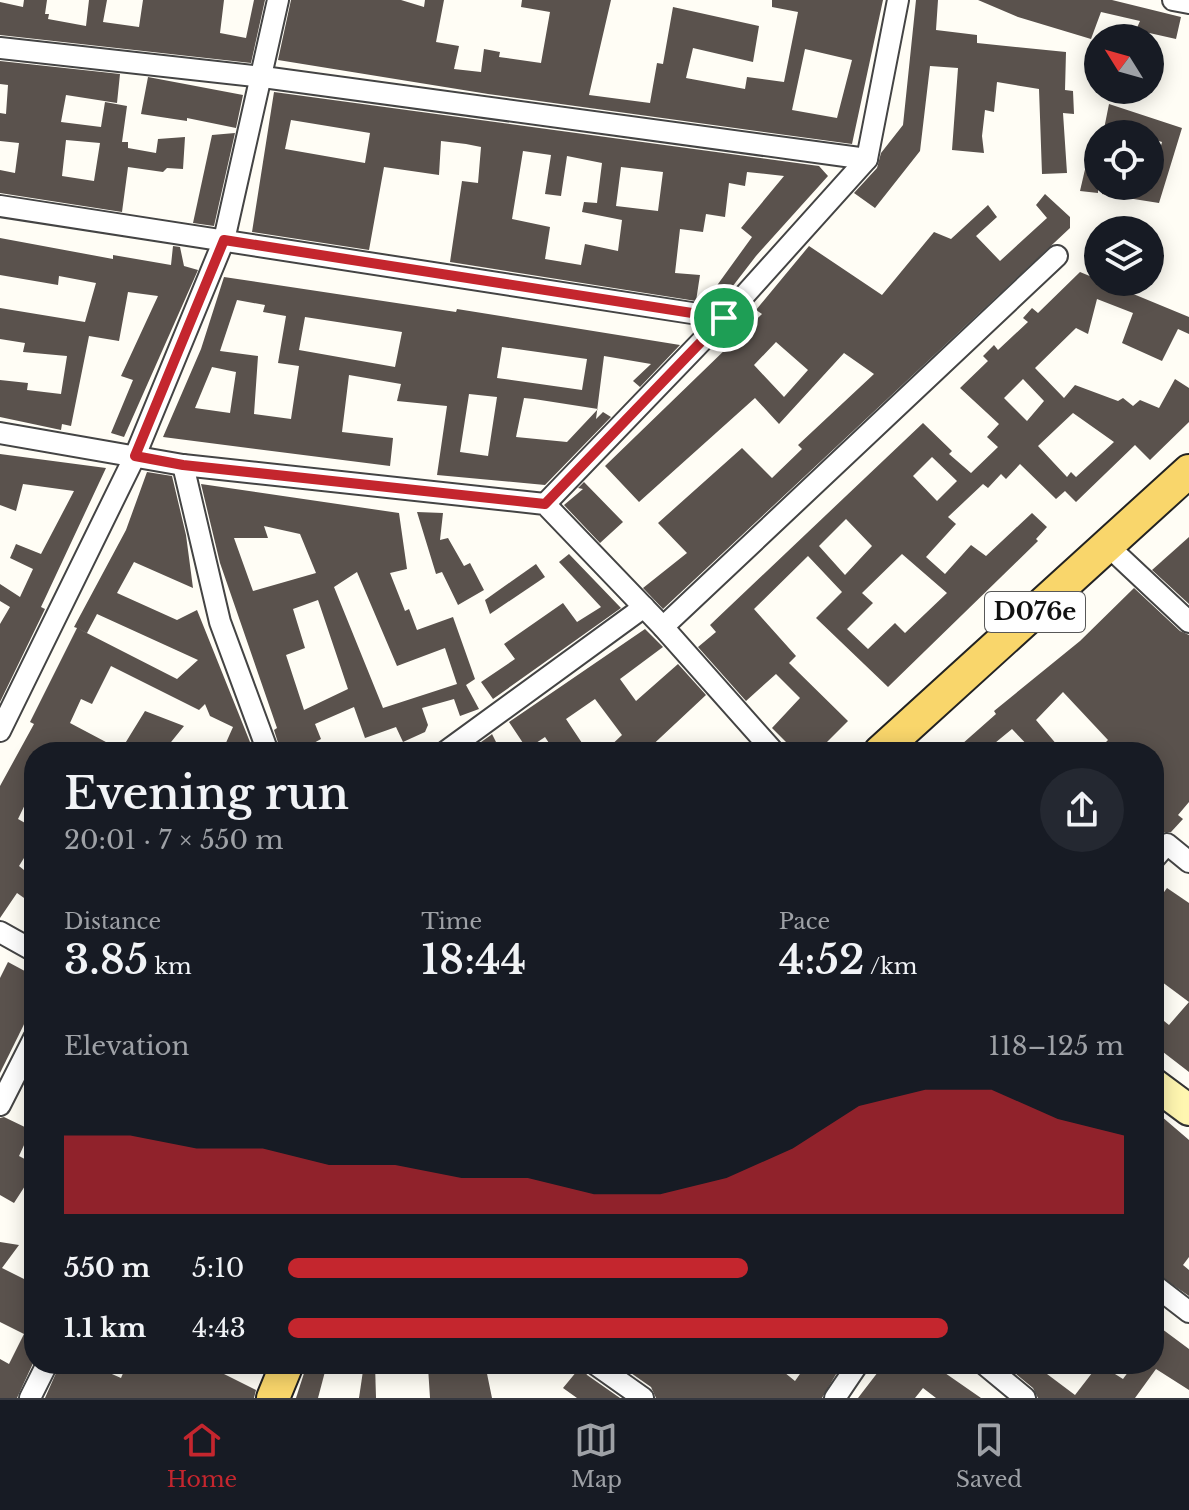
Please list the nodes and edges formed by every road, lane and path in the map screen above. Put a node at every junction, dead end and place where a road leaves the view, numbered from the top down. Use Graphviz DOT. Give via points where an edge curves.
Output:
graph roads {
  1 [pos="278,0"];
  2 [pos="898,0"];
  3 [pos="1173,0"];
  4 [pos="1189,3"];
  5 [pos="0,48"];
  6 [pos="263,77"];
  7 [pos="867,159"];
  8 [pos="0,206"];
  9 [pos="224,240"];
  10 [pos="1057,256"];
  11 [pos="724,318"];
  12 [pos="0,433"];
  13 [pos="135,456"];
  14 [pos="183,465"];
  15 [pos="1189,471"];
  16 [pos="545,504"];
  17 [pos="1108,546"];
  18 [pos="644,607"];
  19 [pos="1189,622"];
  20 [pos="663,627"];
  21 [pos="0,731"];
  22 [pos="264,742"];
  23 [pos="459,742"];
  24 [pos="765,742"];
  25 [pos="891,742"];
  26 [pos="1164,847"];
  27 [pos="1189,862"];
  28 [pos="0,932"];
  29 [pos="24,945"];
  30 [pos="24,1058"];
  31 [pos="1164,1091"];
  32 [pos="0,1105"];
  33 [pos="1189,1110"];
  34 [pos="1164,1293"];
  35 [pos="1189,1312"];
  36 [pos="42,1374"];
  37 [pos="283,1374"];
  38 [pos="609,1374"];
  39 [pos="854,1374"];
  40 [pos="996,1374"];
  41 [pos="845,1394"];
  42 [pos="30,1398"];
  43 [pos="273,1398"];
  44 [pos="643,1398"];
  45 [pos="1025,1398"];
  1 -- 6 [label="street"];
  2 -- 7 [label="street"];
  3 -- 4 [label="street"];
  5 -- 6 [label="street"];
  6 -- 7 [label="street"];
  6 -- 9 [label="street"];
  7 -- 11 [label="street"];
  8 -- 9 [label="street"];
  9 -- 11 [label="street"];
  9 -- 13 [label="street"];
  10 -- 20 [label="street"];
  11 -- 16 [label="street"];
  12 -- 13 [label="street"];
  13 -- 14 [label="street"];
  13 -- 21 [label="street"];
  14 -- 16 [label="street"];
  14 -- 22 [label="street" via="220,622"];
  15 -- 17 [label="main road, D076e"];
  16 -- 18 [label="street"];
  17 -- 19 [label="street"];
  17 -- 25 [label="main road, D076e"];
  18 -- 20 [label="street"];
  18 -- 23 [label="street"];
  20 -- 24 [label="street"];
  26 -- 27 [label="street" via="1167,844"];
  28 -- 29 [label="street"];
  30 -- 32 [label="street"];
  31 -- 33 [label="main road"];
  34 -- 35 [label="street"];
  36 -- 42 [label="street"];
  37 -- 43 [label="main road"];
  38 -- 44 [label="street"];
  39 -- 41 [label="street"];
  40 -- 45 [label="street"];
}
